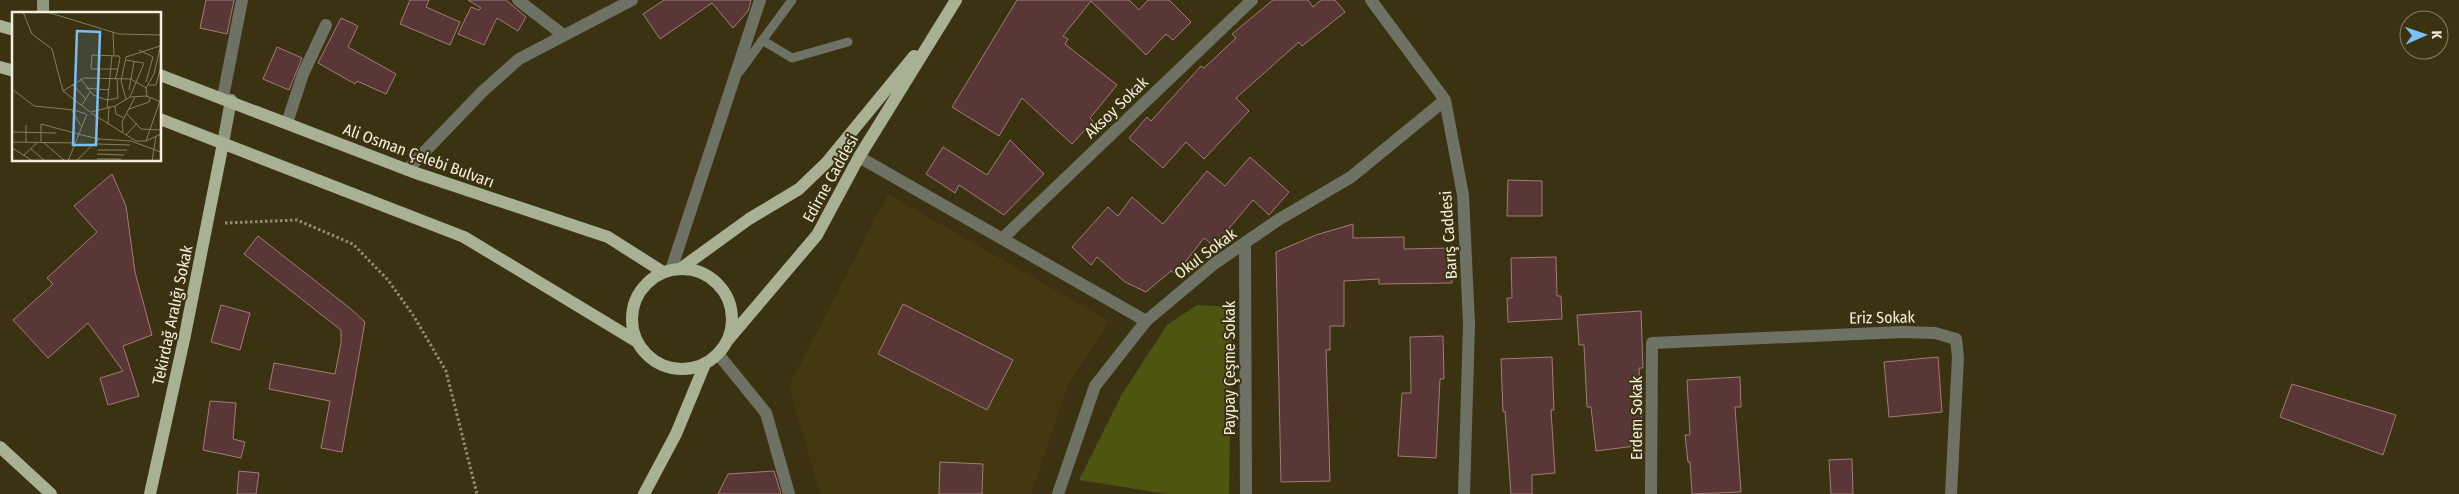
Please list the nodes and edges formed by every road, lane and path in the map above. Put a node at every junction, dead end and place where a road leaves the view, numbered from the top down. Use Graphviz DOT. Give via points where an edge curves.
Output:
graph roads {
  1 [pos="242,0"];
  2 [pos="518,0"];
  3 [pos="632,0"];
  4 [pos="760,0"];
  5 [pos="792,0"];
  6 [pos="956,0"];
  7 [pos="1252,0"];
  8 [pos="1371,0"];
  9 [pos="944,19"];
  10 [pos="326,25"];
  11 [pos="562,34"];
  12 [pos="762,40"];
  13 [pos="848,42"];
  14 [pos="161,75"];
  15 [pos="734,80"];
  16 [pos="227,99"];
  17 [pos="1445,100"];
  18 [pos="161,119"];
  19 [pos="287,122"];
  20 [pos="222,143"];
  21 [pos="859,157"];
  22 [pos="407,170"];
  23 [pos="207,223"];
  24 [pos="1003,238"];
  25 [pos="1245,243"];
  26 [pos="671,270"];
  27 [pos="1146,322"];
  28 [pos="636,341"];
  29 [pos="727,341"];
  30 [pos="1652,343"];
  31 [pos="718,354"];
  32 [pos="705,364"];
  33 [pos="0,447"];
  34 [pos="50,494"];
  35 [pos="150,494"];
  36 [pos="477,494"];
  37 [pos="644,494"];
  38 [pos="789,494"];
  39 [pos="1058,494"];
  40 [pos="1246,494"];
  41 [pos="1464,494"];
  42 [pos="1652,494"];
  43 [pos="1951,494"];
  1 -- 16 [label="street"];
  2 -- 11 [label="street"];
  3 -- 11 [label="street"];
  4 -- 15 [label="street"];
  5 -- 12 [label="lane"];
  6 -- 9 [label="main road"];
  7 -- 24 [label="street, Aksoy Sokak"];
  8 -- 17 [label="street, Barış Caddesi"];
  9 -- 21 [label="main road, Edirne Caddesi"];
  9 -- 26 [label="main road" via="827,162 799,189"];
  10 -- 19 [label="street" via="303,74"];
  11 -- 22 [label="street" via="519,59 483,91"];
  12 -- 13 [label="lane" via="792,58"];
  12 -- 15 [label="lane"];
  14 -- 16 [label="main road, Ali Osman Çelebi Bulvarı"];
  15 -- 26 [label="street"];
  16 -- 19 [label="main road, Ali Osman Çelebi Bulvarı"];
  16 -- 20 [label="main road"];
  17 -- 25 [label="street, Okul Sokak" via="1351,177"];
  17 -- 41 [label="street, Barış Caddesi" via="1463,195 1469,324"];
  18 -- 20 [label="main road"];
  19 -- 22 [label="main road, Ali Osman Çelebi Bulvarı"];
  20 -- 23 [label="main road, Tekirdağ Aralığı Sokak"];
  20 -- 28 [label="main road" via="464,237"];
  21 -- 24 [label="street"];
  21 -- 29 [label="main road, Edirne Caddesi" via="816,235"];
  22 -- 26 [label="main road, Ali Osman Çelebi Bulvarı" via="608,237"];
  23 -- 35 [label="main road, Tekirdağ Aralığı Sokak"];
  23 -- 36 [label="path" via="297,220 354,244 388,280 446,371"];
  24 -- 27 [label="street"];
  25 -- 27 [label="street, Okul Sokak" via="1214,264"];
  25 -- 40 [label="street, Paypay Çeşme Sokak"];
  26 -- 28 [label="main road" via="648,281 638,294 632,309"];
  26 -- 29 [label="main road" via="697,271 712,279 724,292 731,307 732,324"];
  27 -- 39 [label="street, Okul Sokak" via="1095,386"];
  28 -- 32 [label="main road" via="658,364 674,369 690,369"];
  29 -- 31 [label="main road"];
  30 -- 42 [label="street, Erdem Sokak"];
  30 -- 43 [label="street, Eriz Sokak" via="1902,332 1956,339 1958,357"];
  31 -- 32 [label="main road"];
  31 -- 38 [label="street" via="766,412"];
  32 -- 37 [label="main road" via="676,434"];
  33 -- 34 [label="main road"];
}
